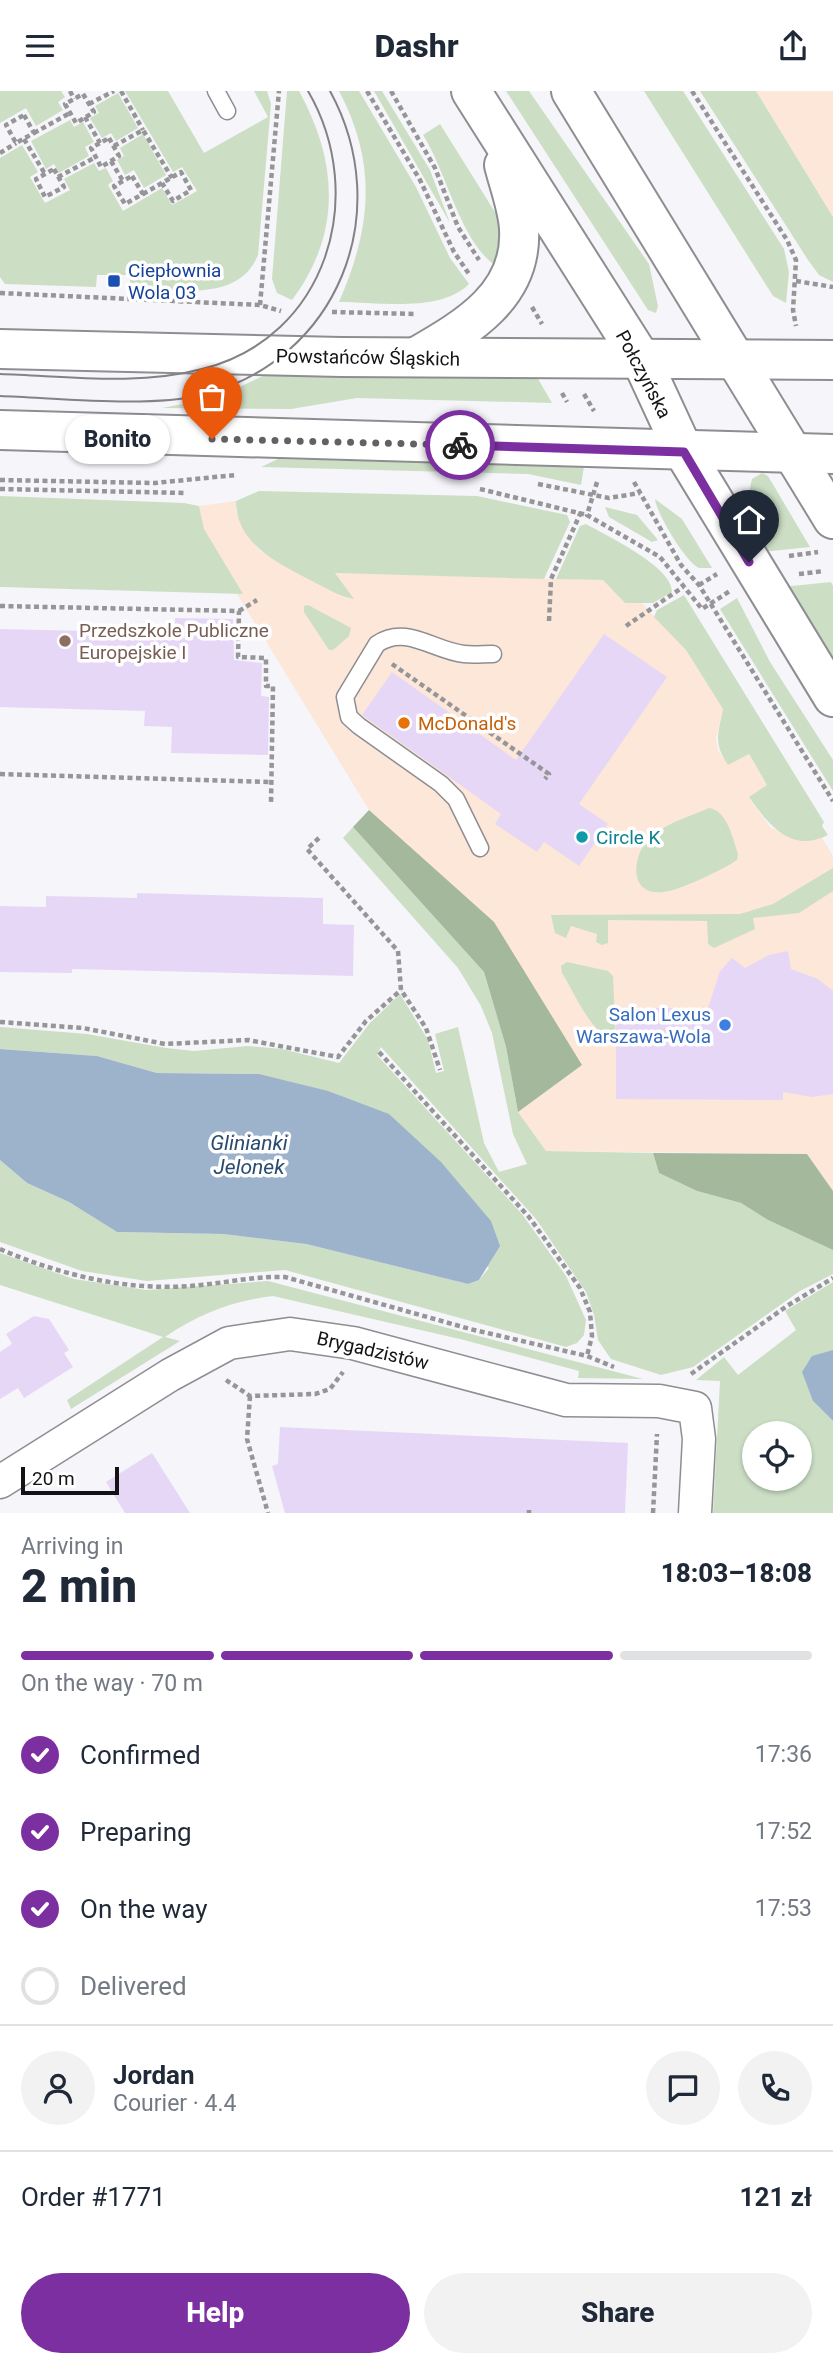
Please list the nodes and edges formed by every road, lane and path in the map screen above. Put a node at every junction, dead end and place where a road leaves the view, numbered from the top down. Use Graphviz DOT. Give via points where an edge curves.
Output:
graph roads {
  1 [pos="69,91"];
  2 [pos="114,91"];
  3 [pos="121,91"];
  4 [pos="216,91"];
  5 [pos="279,91"];
  6 [pos="367,91"];
  7 [pos="391,91"];
  8 [pos="471,91"];
  9 [pos="571,91"];
  10 [pos="692,91"];
  11 [pos="74,99"];
  12 [pos="89,104"];
  13 [pos="227,111"];
  14 [pos="70,113"];
  15 [pos="85,117"];
  16 [pos="143,129"];
  17 [pos="496,132"];
  18 [pos="34,133"];
  19 [pos="24,139"];
  20 [pos="16,143"];
  21 [pos="100,143"];
  22 [pos="114,146"];
  23 [pos="0,153"];
  24 [pos="96,157"];
  25 [pos="111,161"];
  26 [pos="45,174"];
  27 [pos="58,177"];
  28 [pos="172,177"];
  29 [pos="123,181"];
  30 [pos="162,183"];
  31 [pos="143,194"];
  32 [pos="482,264"];
  33 [pos="473,279"];
  34 [pos="796,281"];
  35 [pos="833,287"];
  36 [pos="0,293"];
  37 [pos="526,297"];
  38 [pos="260,305"];
  39 [pos="281,311"];
  40 [pos="332,312"];
  41 [pos="420,314"];
  42 [pos="545,328"];
  43 [pos="798,329"];
  44 [pos="0,349"];
  45 [pos="415,357"];
  46 [pos="640,359"];
  47 [pos="737,359"];
  48 [pos="833,360"];
  49 [pos="0,431"];
  50 [pos="684,452"];
  51 [pos="793,453"];
  52 [pos="833,454"];
  53 [pos="600,473"];
  54 [pos="240,475"];
  55 [pos="640,475"];
  56 [pos="0,480"];
  57 [pos="0,489"];
  58 [pos="480,489"];
  59 [pos="186,493"];
  60 [pos="581,512"];
  61 [pos="587,515"];
  62 [pos="833,519"];
  63 [pos="716,565"];
  64 [pos="726,569"];
  65 [pos="720,572"];
  66 [pos="699,585"];
  67 [pos="683,587"];
  68 [pos="257,600"];
  69 [pos="710,604"];
  70 [pos="0,607"];
  71 [pos="239,611"];
  72 [pos="549,621"];
  73 [pos="626,627"];
  74 [pos="493,654"];
  75 [pos="388,661"];
  76 [pos="421,684"];
  77 [pos="417,690"];
  78 [pos="833,697"];
  79 [pos="0,774"];
  80 [pos="545,779"];
  81 [pos="272,782"];
  82 [pos="833,801"];
  83 [pos="271,803"];
  84 [pos="319,838"];
  85 [pos="480,848"];
  86 [pos="401,989"];
  87 [pos="0,1022"];
  88 [pos="379,1052"];
  89 [pos="440,1070"];
  90 [pos="0,1249"];
  91 [pos="833,1278"];
  92 [pos="587,1356"];
  93 [pos="349,1362"];
  94 [pos="619,1369"];
  95 [pos="681,1375"];
  96 [pos="222,1379"];
  97 [pos="250,1396"];
  98 [pos="657,1427"];
  99 [pos="0,1482"];
  100 [pos="268,1513"];
  101 [pos="653,1513"];
  102 [pos="695,1513"];
  1 -- 11 [label="path"];
  2 -- 12 [label="path"];
  3 -- 16 [label="path"];
  4 -- 13 [label="lane"];
  5 -- 38 [label="path"];
  6 -- 33 [label="path"];
  7 -- 32 [label="path" via="435,168 469,249"];
  8 -- 17 [label="main road, Połczyńska"];
  9 -- 47 [label="main road"];
  10 -- 34 [label="path" via="787,240 796,260"];
  11 -- 12 [label="path" via="83,94"];
  11 -- 14 [label="path" via="65,104"];
  12 -- 15 [label="path" via="94,112"];
  14 -- 15 [label="path" via="76,123"];
  14 -- 18 [label="path"];
  15 -- 21 [label="path"];
  16 -- 22 [label="path"];
  16 -- 28 [label="path"];
  17 -- 45 [label="main road" via="519,226 511,276 489,309"];
  17 -- 46 [label="main road, Połczyńska"];
  18 -- 19 [label="path"];
  18 -- 20 [label="path" via="24,115 6,125"];
  19 -- 20 [label="path"];
  19 -- 26 [label="path"];
  20 -- 23 [label="path"];
  21 -- 22 [label="path" via="109,138"];
  21 -- 24 [label="path" via="91,148"];
  22 -- 25 [label="path" via="120,156"];
  24 -- 25 [label="path" via="101,167"];
  24 -- 27 [label="path"];
  25 -- 29 [label="path"];
  26 -- 27 [label="path" via="54,169"];
  26 -- 27 [label="path" via="36,179 46,197 64,187"];
  28 -- 30 [label="path"];
  28 -- 30 [label="path" via="181,172 191,191 173,201"];
  29 -- 31 [label="path" via="132,176"];
  29 -- 31 [label="path" via="114,186 125,204"];
  30 -- 31 [label="path"];
  34 -- 35 [label="path"];
  34 -- 43 [label="path" via="793,310"];
  36 -- 38 [label="path"];
  37 -- 42 [label="path"];
  38 -- 39 [label="path"];
  40 -- 41 [label="path"];
  44 -- 45 [label="main road, Powstańców Śląskich"];
  45 -- 46 [label="main road, Powstańców Śląskich"];
  46 -- 47 [label="main road, Powstańców Śląskich"];
  46 -- 50 [label="main road, Połczyńska"];
  47 -- 48 [label="main road, Powstańców Śląskich"];
  47 -- 51 [label="main road"];
  49 -- 50 [label="main road"];
  50 -- 51 [label="main road"];
  50 -- 78 [label="main road, Połczyńska"];
  51 -- 52 [label="main road"];
  51 -- 62 [label="main road"];
  53 -- 61 [label="path"];
  54 -- 56 [label="path" via="155,483"];
  55 -- 66 [label="path" via="630,476 681,565"];
  57 -- 59 [label="path"];
  58 -- 60 [label="path"];
  60 -- 61 [label="path"];
  60 -- 72 [label="path" via="551,579"];
  61 -- 67 [label="path" via="660,557"];
  63 -- 65 [label="path"];
  64 -- 65 [label="path"];
  65 -- 66 [label="path"];
  65 -- 69 [label="path" via="733,589"];
  66 -- 69 [label="path"];
  67 -- 69 [label="path" via="702,609"];
  67 -- 73 [label="path"];
  68 -- 71 [label="path"];
  69 -- 82 [label="path"];
  70 -- 71 [label="path"];
  71 -- 81 [label="path" via="238,657 266,658 266,686 273,686"];
  74 -- 85 [label="lane" via="462,654 414,638 384,639 345,697 349,717 456,799"];
  75 -- 76 [label="path"];
  76 -- 77 [label="path"];
  76 -- 80 [label="path" via="549,774"];
  79 -- 81 [label="path"];
  81 -- 83 [label="path"];
  84 -- 86 [label="path" via="307,849 398,951"];
  86 -- 87 [label="path" via="366,1021 338,1057 248,1040 165,1044 83,1028"];
  86 -- 89 [label="path" via="426,1028"];
  88 -- 92 [label="path" via="528,1217 580,1288 590,1312 592,1336"];
  90 -- 92 [label="path" via="55,1269 140,1286 191,1286 285,1276 458,1326"];
  91 -- 95 [label="path" via="692,1374"];
  92 -- 94 [label="path"];
  93 -- 97 [label="path" via="330,1389 315,1394"];
  96 -- 97 [label="path"];
  97 -- 100 [label="path" via="247,1439"];
  98 -- 101 [label="path"];
  99 -- 102 [label="street, Brygadzistów" via="229,1343 290,1334 353,1343 566,1400 659,1401 695,1408 699,1440"];
}
